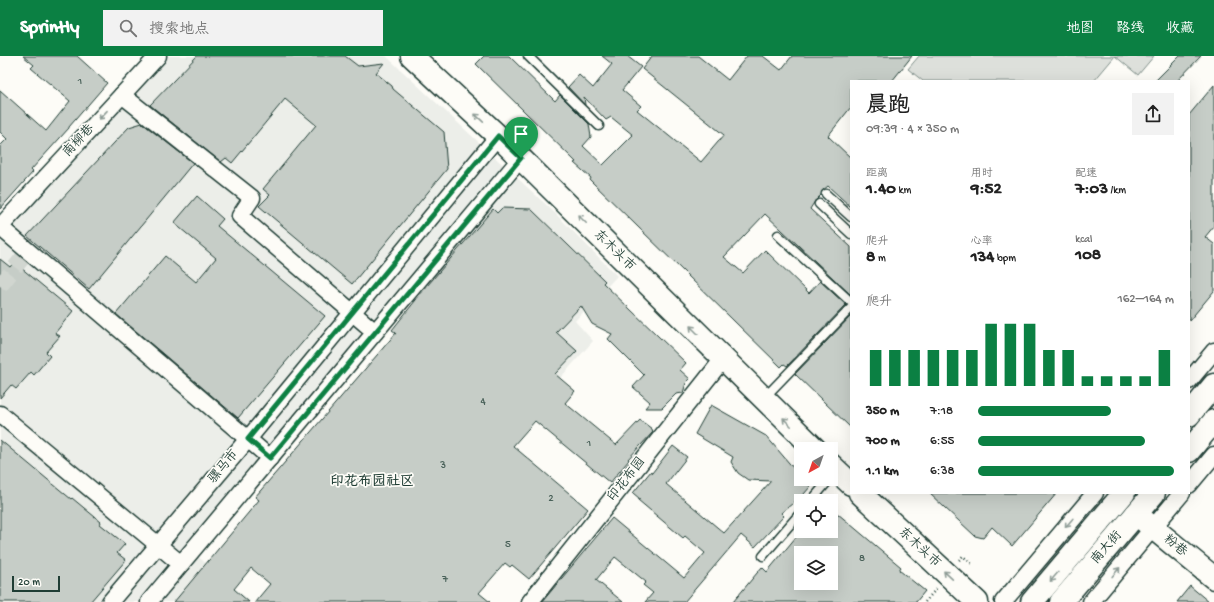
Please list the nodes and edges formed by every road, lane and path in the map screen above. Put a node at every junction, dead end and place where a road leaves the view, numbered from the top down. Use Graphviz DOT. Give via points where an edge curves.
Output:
graph roads {
  1 [pos="158,56"];
  2 [pos="412,56"];
  3 [pos="528,56"];
  4 [pos="122,95"];
  5 [pos="599,126"];
  6 [pos="498,136"];
  7 [pos="521,158"];
  8 [pos="826,194"];
  9 [pos="819,204"];
  10 [pos="850,216"];
  11 [pos="0,227"];
  12 [pos="850,233"];
  13 [pos="778,235"];
  14 [pos="850,301"];
  15 [pos="850,309"];
  16 [pos="352,311"];
  17 [pos="376,332"];
  18 [pos="1214,351"];
  19 [pos="723,359"];
  20 [pos="1190,380"];
  21 [pos="1214,385"];
  22 [pos="764,399"];
  23 [pos="0,414"];
  24 [pos="1190,414"];
  25 [pos="1214,421"];
  26 [pos="248,439"];
  27 [pos="808,442"];
  28 [pos="1190,450"];
  29 [pos="1214,455"];
  30 [pos="270,458"];
  31 [pos="1190,483"];
  32 [pos="825,486"];
  33 [pos="818,494"];
  34 [pos="861,494"];
  35 [pos="1094,494"];
  36 [pos="1123,494"];
  37 [pos="1153,494"];
  38 [pos="1181,494"];
  39 [pos="1136,514"];
  40 [pos="794,520"];
  41 [pos="1153,528"];
  42 [pos="158,546"];
  43 [pos="763,556"];
  44 [pos="181,564"];
  45 [pos="1214,578"];
  46 [pos="112,601"];
  47 [pos="149,602"];
  48 [pos="530,602"];
  49 [pos="977,602"];
  50 [pos="1003,602"];
  51 [pos="1032,602"];
  52 [pos="1061,602"];
  53 [pos="1091,602"];
  1 -- 4 [label="street, 南柳巷"];
  6 -- 2 [label="street, 东木头市, one-way"];
  3 -- 5 [label="lane"];
  4 -- 11 [label="street, 南柳巷, one-way"];
  4 -- 16 [label="street" via="252,198 240,216"];
  6 -- 7 [label="street, 东木头市"];
  6 -- 16 [label="street, 骡马市"];
  7 -- 17 [label="street"];
  19 -- 7 [label="street, 东木头市, one-way"];
  8 -- 10 [label="lane"];
  9 -- 12 [label="lane"];
  11 -- 26 [label="street"];
  13 -- 14 [label="lane"];
  15 -- 22 [label="lane"];
  16 -- 17 [label="street"];
  16 -- 26 [label="street, 骡马市"];
  17 -- 30 [label="street"];
  18 -- 20 [label="street"];
  19 -- 22 [label="street, 东木头市"];
  19 -- 48 [label="street, 印花布园"];
  21 -- 24 [label="street"];
  27 -- 22 [label="street, 东木头市, one-way"];
  23 -- 42 [label="street"];
  25 -- 28 [label="street"];
  26 -- 30 [label="street"];
  26 -- 42 [label="street, 骡马市"];
  29 -- 31 [label="street"];
  30 -- 44 [label="street"];
  32 -- 33 [label="lane"];
  49 -- 34 [label="street, 东木头市, one-way"];
  35 -- 50 [label="street, one-way"];
  36 -- 51 [label="street, 南大街, one-way"];
  37 -- 39 [label="street, 南大街"];
  38 -- 41 [label="street"];
  39 -- 41 [label="street, 粉巷"];
  39 -- 52 [label="street, 南大街"];
  40 -- 43 [label="lane"];
  41 -- 45 [label="street, 粉巷"];
  53 -- 41 [label="street, one-way"];
  42 -- 44 [label="street"];
  42 -- 46 [label="street, 骡马市"];
  44 -- 47 [label="street"];
}
